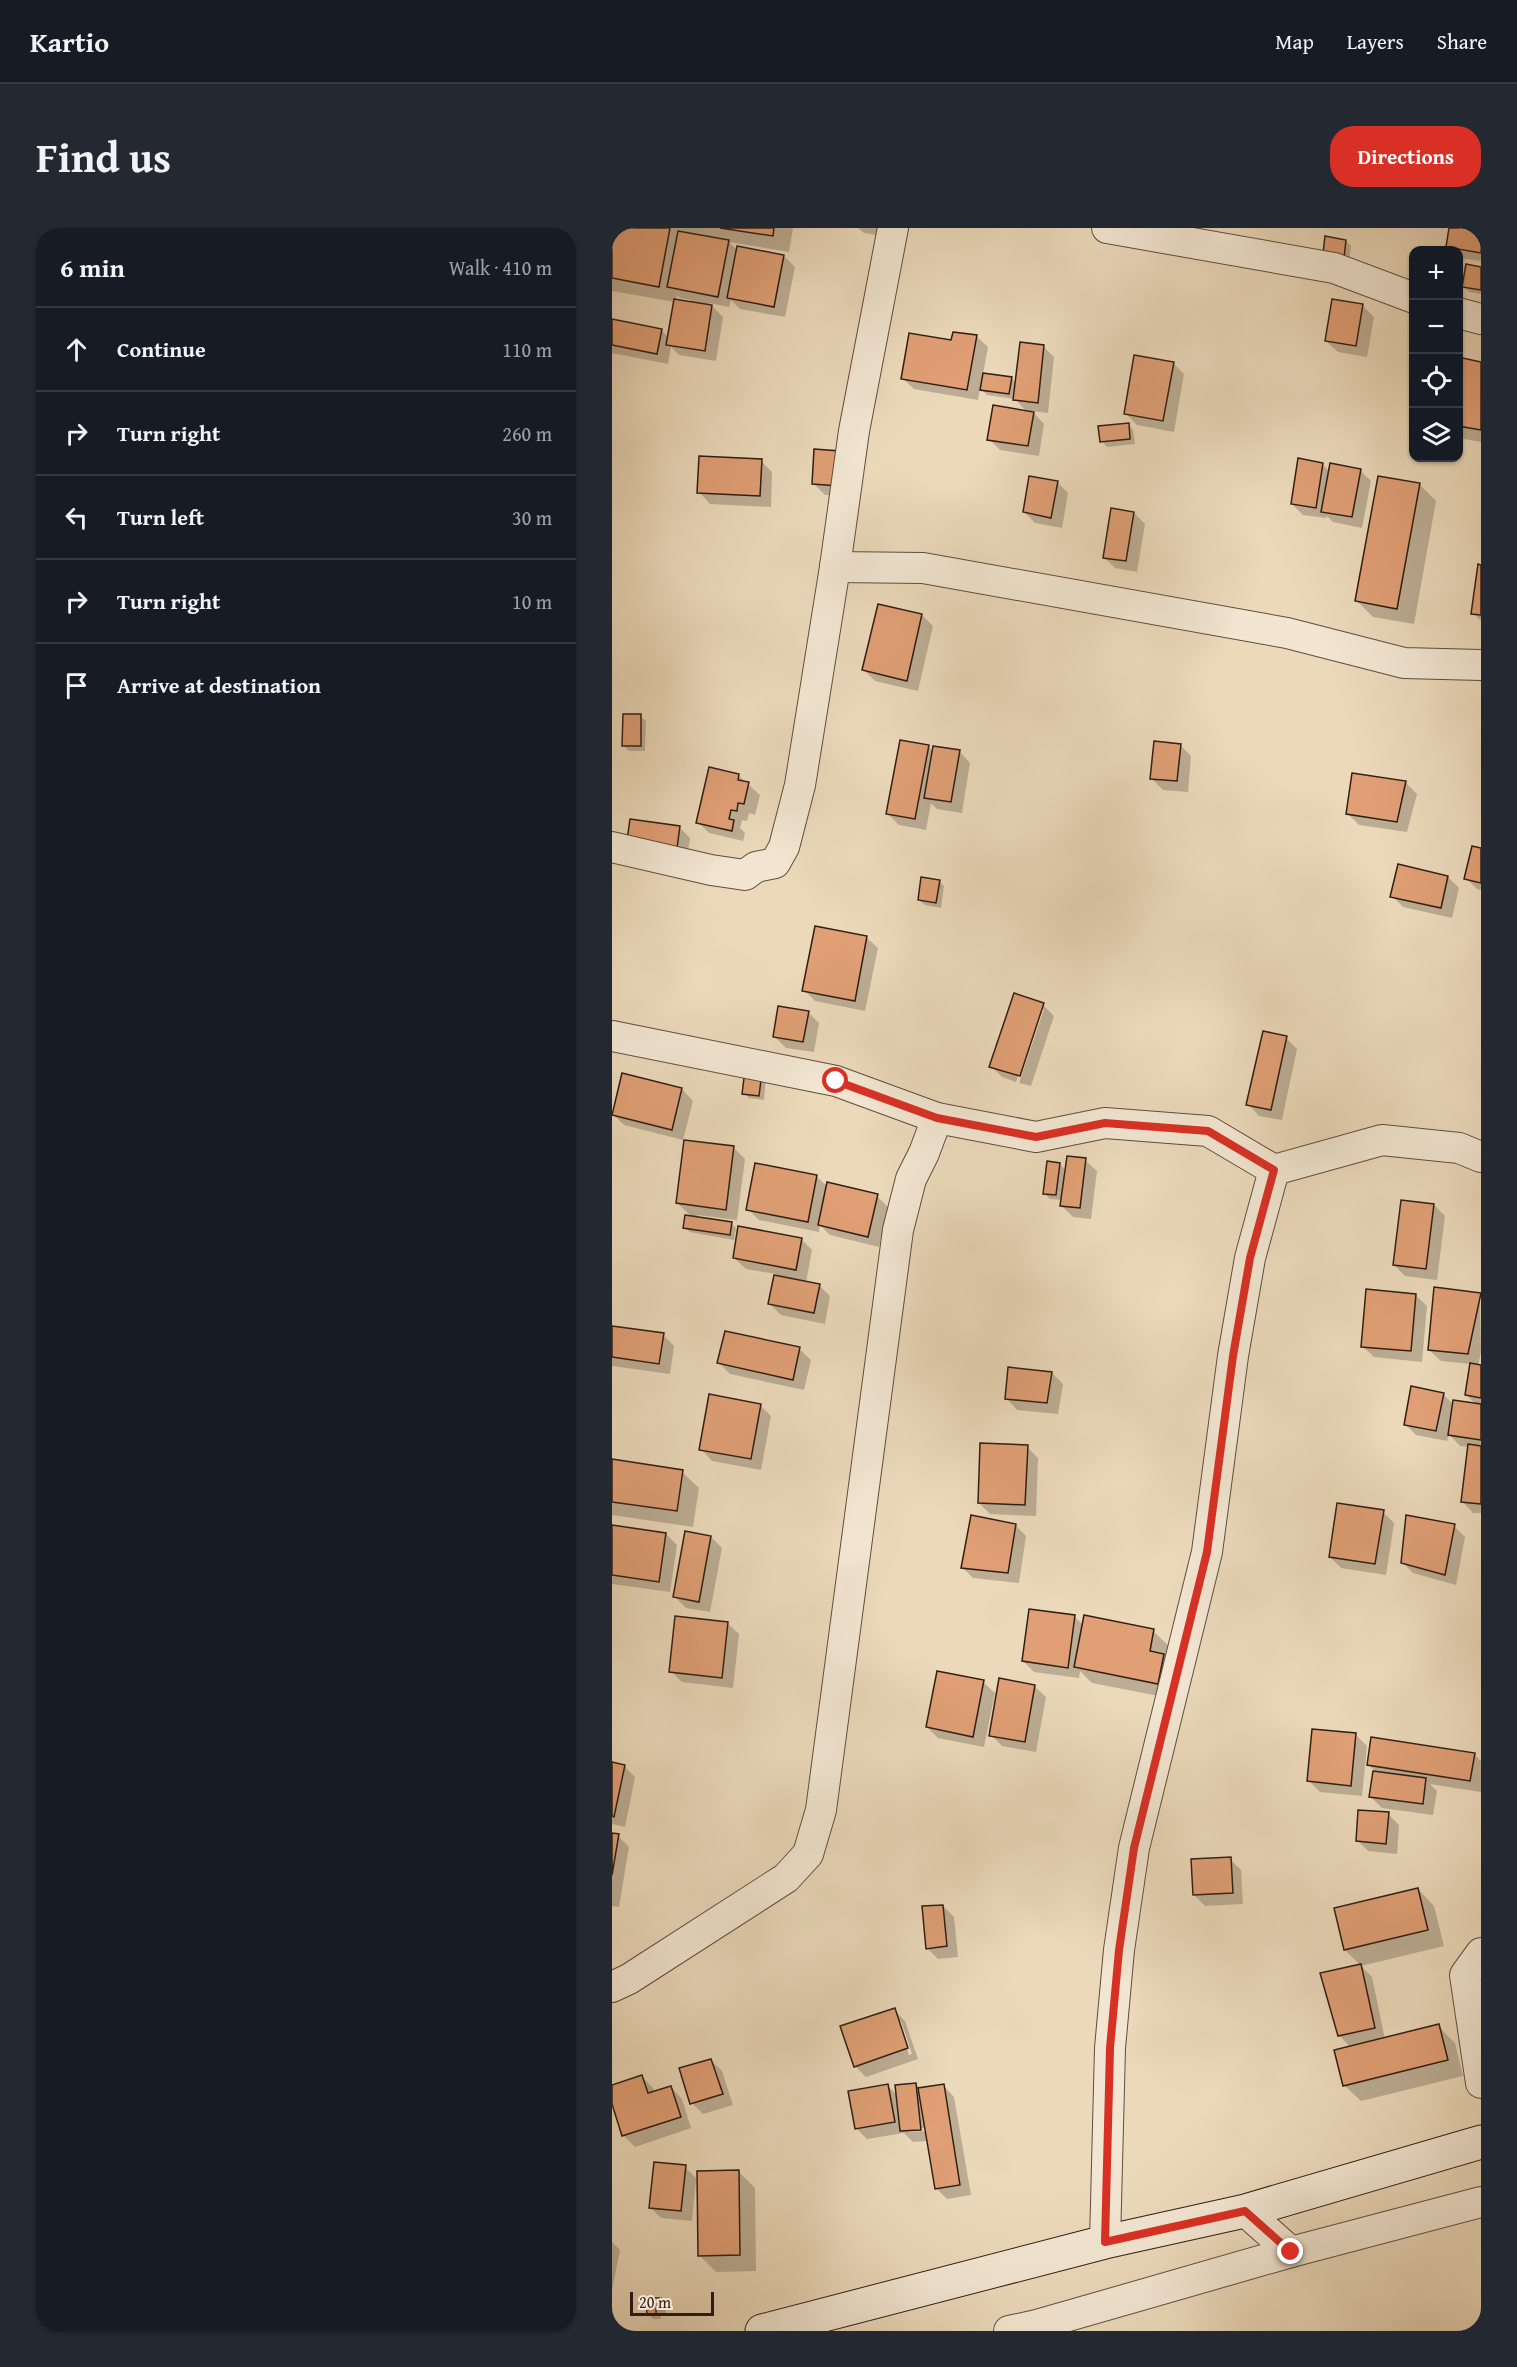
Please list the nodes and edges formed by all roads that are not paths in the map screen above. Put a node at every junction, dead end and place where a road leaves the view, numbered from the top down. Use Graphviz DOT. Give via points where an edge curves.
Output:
graph roads {
  1 [pos="893,228"];
  2 [pos="1107,228"];
  3 [pos="1409,296"];
  4 [pos="1463,314"];
  5 [pos="1481,319"];
  6 [pos="835,567"];
  7 [pos="1481,665"];
  8 [pos="612,847"];
  9 [pos="612,1036"];
  10 [pos="937,1118"];
  11 [pos="1481,1157"];
  12 [pos="1274,1170"];
  13 [pos="1481,1953"];
  14 [pos="612,1987"];
  15 [pos="1481,2084"];
  16 [pos="1481,2142"];
  17 [pos="1481,2202"];
  18 [pos="1245,2211"];
  19 [pos="1105,2242"];
  20 [pos="1291,2252"];
  21 [pos="762,2331"];
  22 [pos="1010,2331"];
  1 -- 6 [label="street" via="854,431"];
  2 -- 3 [label="street" via="1334,268"];
  4 -- 5 [label="street"];
  6 -- 7 [label="street" via="923,568 1287,633 1404,663"];
  6 -- 8 [label="street" via="800,785 784,846 775,863 756,867 745,875"];
  9 -- 10 [label="street" via="836,1081"];
  10 -- 12 [label="street" via="1036,1137 1105,1123 1208,1131"];
  10 -- 14 [label="street" via="911,1179 898,1230 821,1810 808,1854 786,1878"];
  11 -- 12 [label="street" via="1459,1148 1382,1140"];
  12 -- 19 [label="street" via="1250,1258 1207,1552 1132,1859 1110,2048"];
  13 -- 15 [label="street" via="1465,1975"];
  16 -- 18 [label="street"];
  17 -- 20 [label="street"];
  18 -- 19 [label="street"];
  18 -- 20 [label="street"];
  19 -- 21 [label="street"];
  20 -- 22 [label="street"];
}
